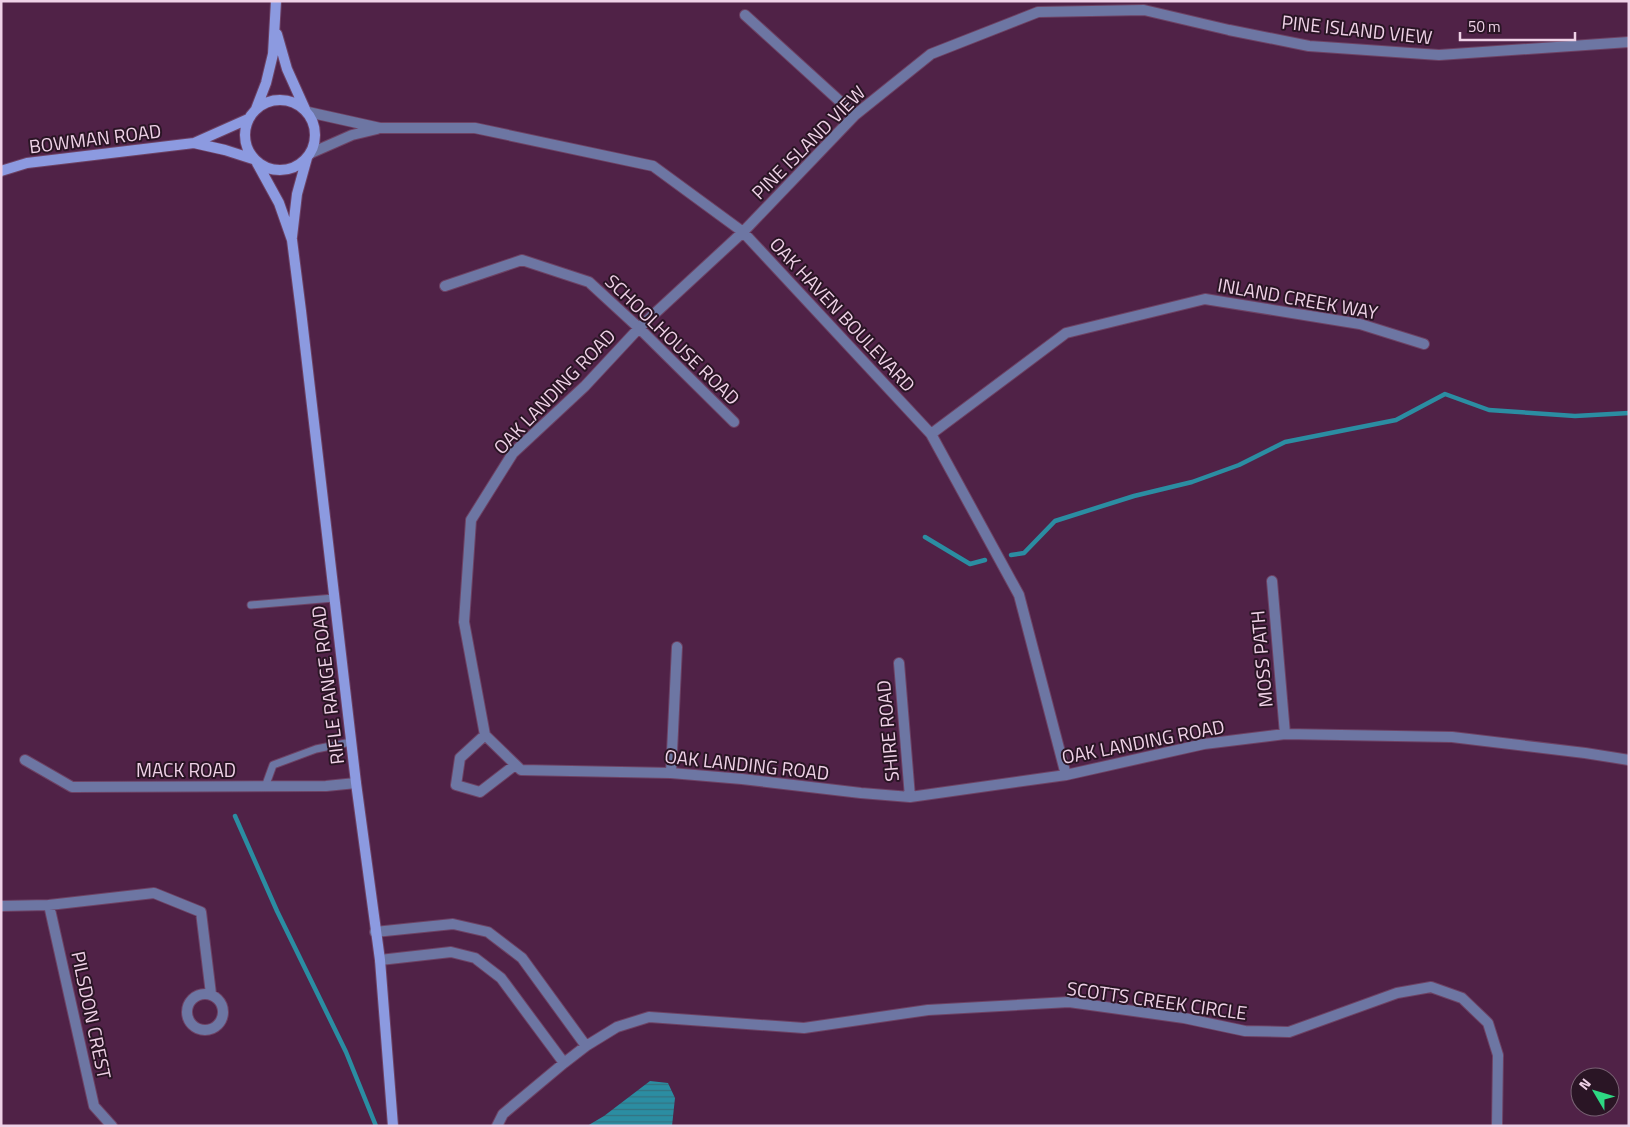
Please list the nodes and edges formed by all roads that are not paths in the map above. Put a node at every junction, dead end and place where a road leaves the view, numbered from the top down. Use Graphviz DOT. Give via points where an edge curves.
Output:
graph roads {
  1 [pos="276,1"];
  2 [pos="745,15"];
  3 [pos="275,26"];
  4 [pos="1629,42"];
  5 [pos="256,109"];
  6 [pos="306,111"];
  7 [pos="855,115"];
  8 [pos="248,119"];
  9 [pos="380,128"];
  10 [pos="194,143"];
  11 [pos="309,156"];
  12 [pos="256,161"];
  13 [pos="1,171"];
  14 [pos="744,232"];
  15 [pos="292,240"];
  16 [pos="445,286"];
  17 [pos="639,328"];
  18 [pos="1424,344"];
  19 [pos="734,422"];
  20 [pos="932,434"];
  21 [pos="1272,581"];
  22 [pos="334,598"];
  23 [pos="251,605"];
  24 [pos="677,647"];
  25 [pos="898,663"];
  26 [pos="1285,734"];
  27 [pos="485,735"];
  28 [pos="351,742"];
  29 [pos="25,760"];
  30 [pos="1629,760"];
  31 [pos="515,764"];
  32 [pos="671,773"];
  33 [pos="1066,775"];
  34 [pos="356,784"];
  35 [pos="265,787"];
  36 [pos="910,797"];
  37 [pos="50,905"];
  38 [pos="1,906"];
  39 [pos="375,932"];
  40 [pos="380,960"];
  41 [pos="211,994"];
  42 [pos="586,1046"];
  43 [pos="564,1063"];
  44 [pos="112,1126"];
  45 [pos="393,1126"];
  46 [pos="497,1126"];
  47 [pos="1497,1126"];
  1 -- 3 [label="main road"];
  2 -- 7 [label="street"];
  3 -- 5 [label="main road" via="270,69"];
  3 -- 6 [label="main road" via="287,69"];
  4 -- 7 [label="street, PINE ISLAND VIEW" via="1439,55 1309,46 1144,10 1038,12 931,54"];
  5 -- 6 [label="main road" via="265,103 281,100 296,103"];
  5 -- 8 [label="main road"];
  6 -- 9 [label="street, OAK HAVEN BOULEVARD"];
  6 -- 11 [label="main road" via="316,132"];
  7 -- 14 [label="street, PINE ISLAND VIEW"];
  8 -- 10 [label="main road, BOWMAN ROAD"];
  8 -- 12 [label="main road" via="244,136 248,152"];
  9 -- 11 [label="street, OAK HAVEN BOULEVARD" via="352,136"];
  9 -- 14 [label="street, OAK HAVEN BOULEVARD" via="475,128 653,166"];
  10 -- 12 [label="main road, BOWMAN ROAD" via="221,148"];
  10 -- 13 [label="main road, BOWMAN ROAD" via="27,163"];
  11 -- 12 [label="main road" via="300,165 283,171"];
  11 -- 15 [label="main road, RIFLE RANGE ROAD" via="297,194"];
  12 -- 15 [label="main road, RIFLE RANGE ROAD" via="279,203"];
  14 -- 17 [label="street, OAK LANDING ROAD"];
  14 -- 20 [label="street, OAK HAVEN BOULEVARD"];
  15 -- 22 [label="main road, RIFLE RANGE ROAD"];
  16 -- 17 [label="street, SCHOOLHOUSE ROAD" via="522,260 589,282"];
  17 -- 19 [label="street, SCHOOLHOUSE ROAD"];
  17 -- 27 [label="street, OAK LANDING ROAD" via="585,386 512,453 471,520 464,622"];
  18 -- 20 [label="street, INLAND CREEK WAY" via="1360,324 1205,299 1066,333"];
  20 -- 33 [label="street, OAK HAVEN BOULEVARD" via="1019,595"];
  21 -- 26 [label="street, MOSS PATH"];
  22 -- 23 [label="lane"];
  22 -- 28 [label="main road, RIFLE RANGE ROAD"];
  24 -- 32 [label="street"];
  25 -- 36 [label="street, SHIRE ROAD"];
  26 -- 30 [label="street, OAK LANDING ROAD" via="1452,737"];
  26 -- 33 [label="street, OAK LANDING ROAD" via="1204,744"];
  27 -- 31 [label="street, OAK LANDING ROAD"];
  27 -- 31 [label="street" via="460,758 456,785 480,792"];
  28 -- 34 [label="main road, RIFLE RANGE ROAD"];
  28 -- 35 [label="lane" via="316,749 273,765"];
  29 -- 35 [label="street, MACK ROAD" via="72,787"];
  31 -- 32 [label="street, OAK LANDING ROAD" via="521,770"];
  32 -- 36 [label="street, OAK LANDING ROAD"];
  33 -- 36 [label="street, OAK LANDING ROAD"];
  34 -- 35 [label="street, MACK ROAD"];
  34 -- 39 [label="main road, RIFLE RANGE ROAD"];
  37 -- 38 [label="street"];
  37 -- 41 [label="street" via="154,893 201,912"];
  37 -- 44 [label="street, PILSDON CREST" via="94,1106"];
  39 -- 40 [label="main road, RIFLE RANGE ROAD"];
  39 -- 42 [label="street" via="453,924 488,932 522,958"];
  40 -- 43 [label="street" via="451,952 476,958 501,978"];
  40 -- 45 [label="main road, RIFLE RANGE ROAD"];
  42 -- 43 [label="street, SCOTTS CREEK CIRCLE"];
  42 -- 47 [label="street, SCOTTS CREEK CIRCLE" via="618,1027 649,1017 804,1028 928,1010 1069,1002 1184,1018 1245,1031 1289,1032 1397,994 1431,987 1462,998 1488,1023 1498,1055"];
  43 -- 46 [label="street, SCOTTS CREEK CIRCLE" via="503,1114"];
}
